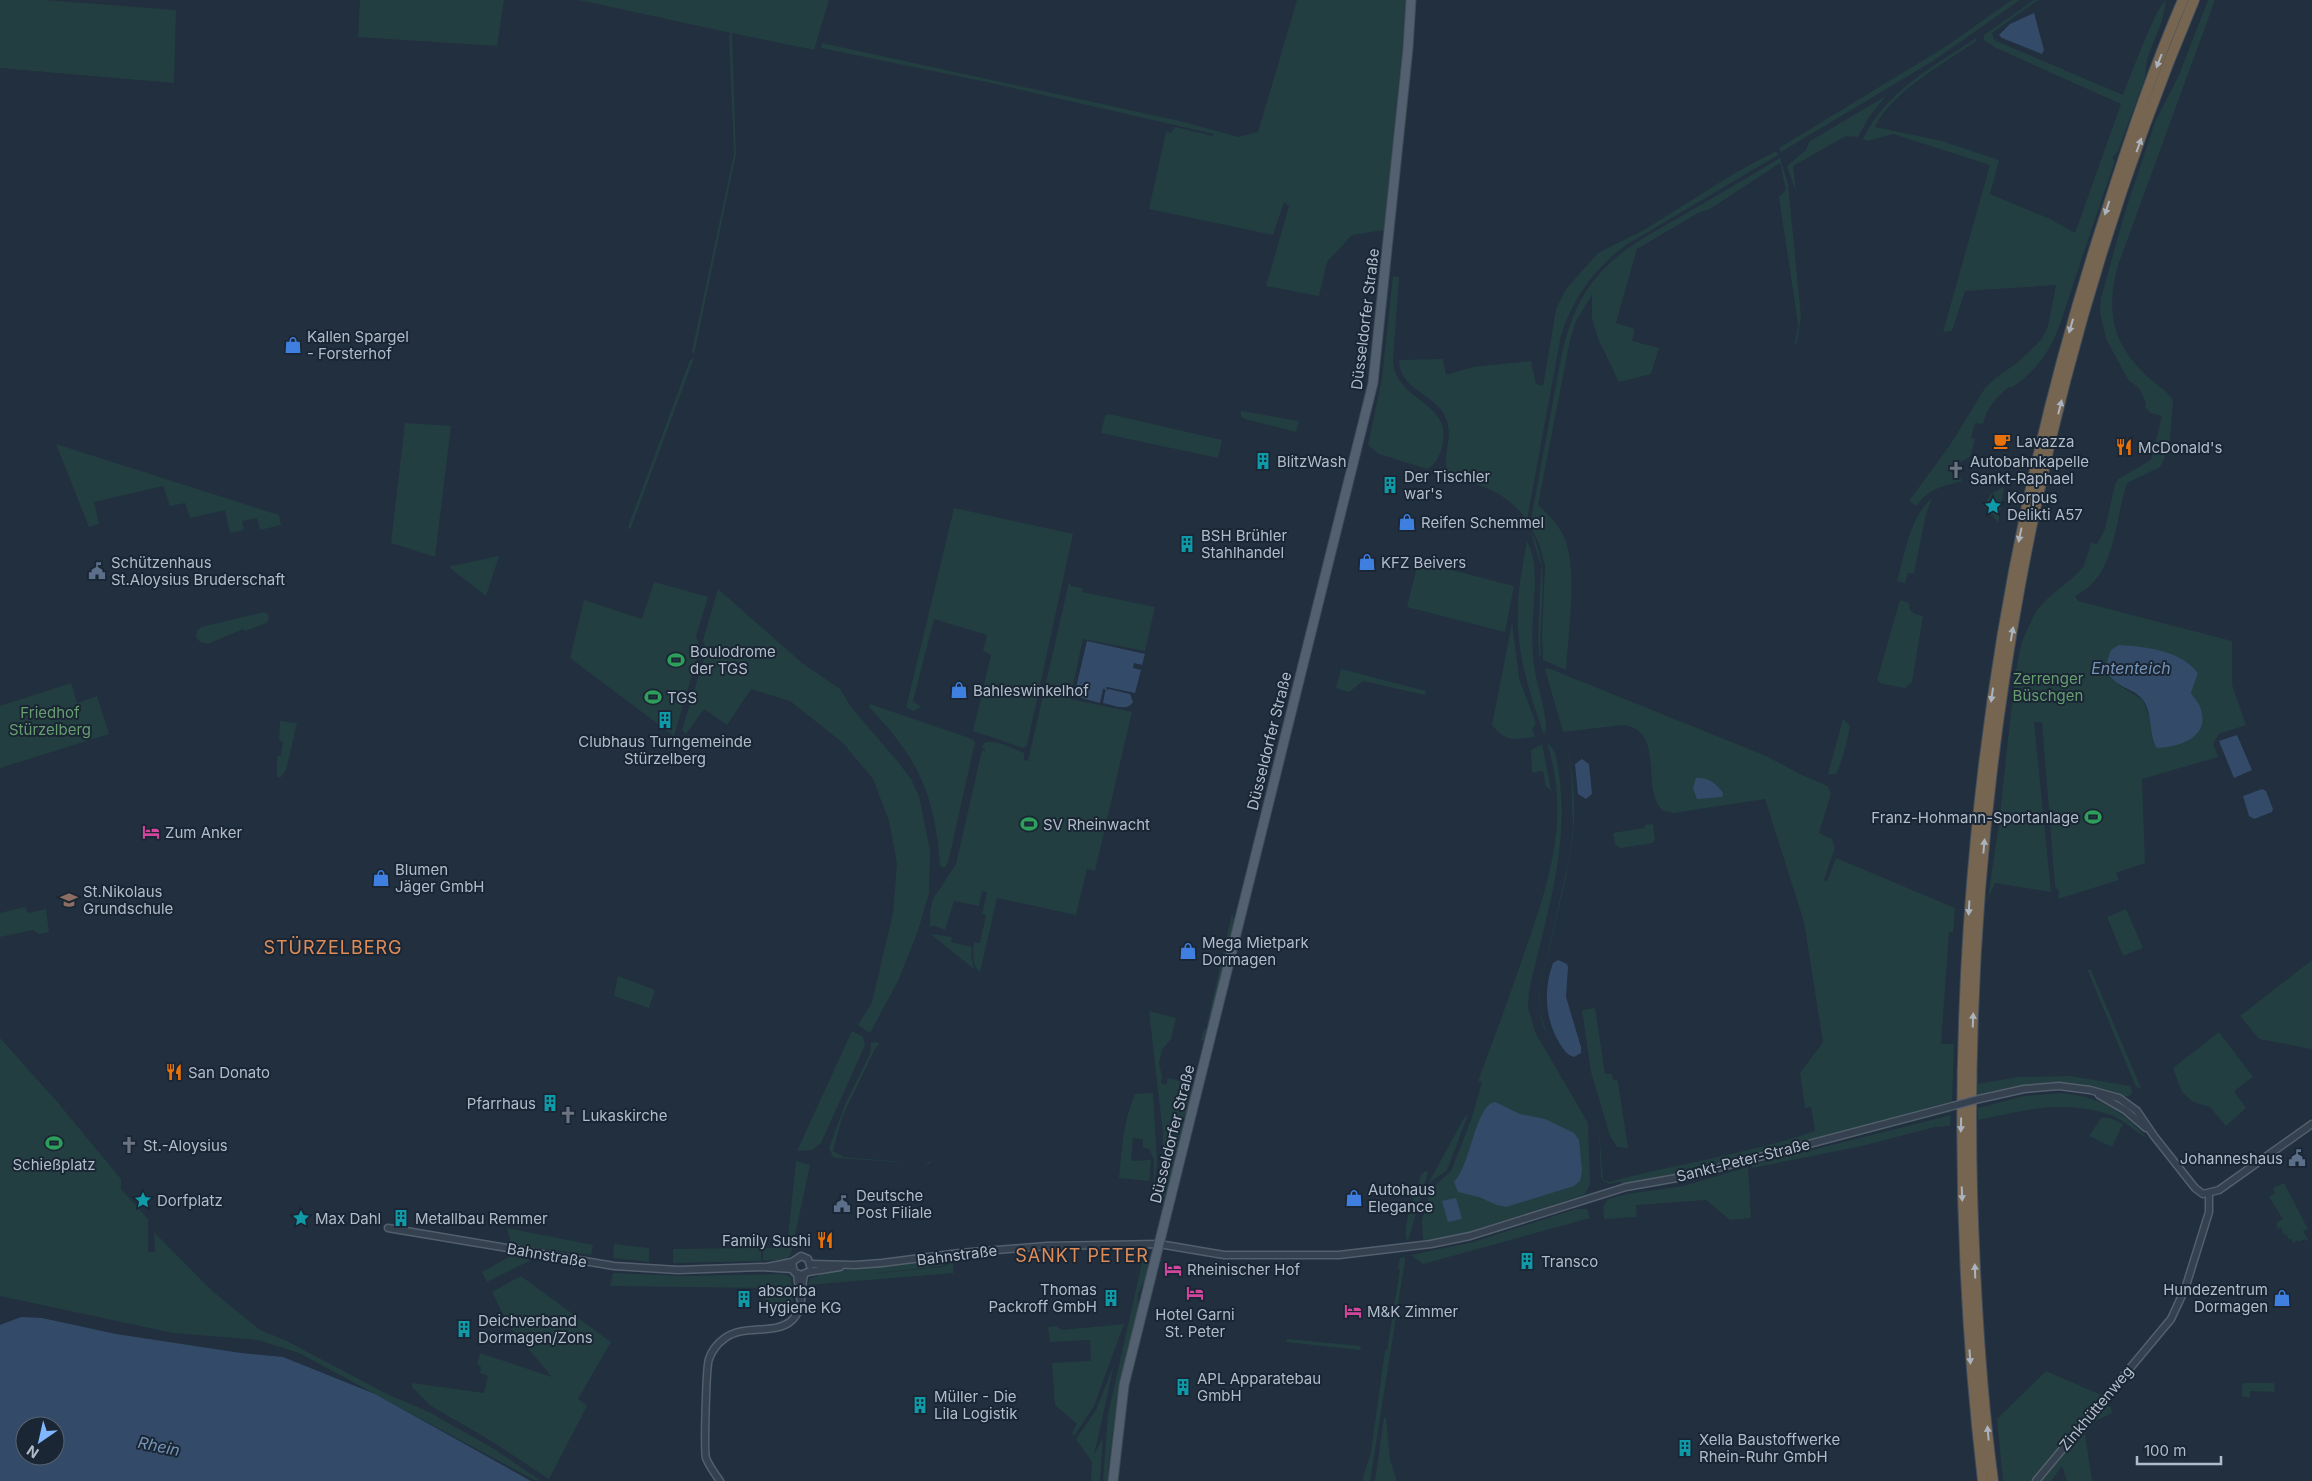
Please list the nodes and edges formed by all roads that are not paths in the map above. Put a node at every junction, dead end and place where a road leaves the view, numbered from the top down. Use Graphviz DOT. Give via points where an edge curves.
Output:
graph roads {
  1 [pos="1411,0"];
  2 [pos="2183,0"];
  3 [pos="2194,0"];
  4 [pos="2312,1124"];
  5 [pos="2209,1194"];
  6 [pos="388,1228"];
  7 [pos="1159,1244"];
  8 [pos="1398,1248"];
  9 [pos="810,1264"];
  10 [pos="845,1265"];
  11 [pos="792,1266"];
  12 [pos="803,1274"];
  13 [pos="720,1481"];
  14 [pos="1113,1481"];
  15 [pos="1983,1481"];
  16 [pos="1993,1481"];
  17 [pos="2036,1481"];
  1 -- 7 [label="main road, Düsseldorfer Straße" via="1372,383"];
  2 -- 15 [label="highway, one-way" via="2122,162 2084,279 2053,391 2017,552 1980,781 1963,1003 1961,1146 1969,1342"];
  16 -- 3 [label="highway, one-way" via="1975,1276 1971,1069 1980,895 1995,746 2027,555 2067,377 2110,232"];
  4 -- 5 [label="street" via="2226,1186"];
  5 -- 8 [label="street, Sankt-Peter-Straße, bridge" via="2195,1188 2130,1104 2090,1090 2039,1087 1979,1099 1688,1176 1626,1187 1462,1238"];
  5 -- 17 [label="street, Zinkhüttenweg" via="2209,1212 2185,1289 2171,1319"];
  6 -- 11 [label="street, Bahnstraße" via="614,1266 678,1270"];
  7 -- 8 [label="street, Bahnstraße" via="1224,1254 1339,1255"];
  7 -- 10 [label="street, Bahnstraße" via="1034,1246"];
  7 -- 14 [label="main road, Düsseldorfer Straße" via="1124,1385"];
  9 -- 10 [label="street, Bahnstraße"];
  9 -- 11 [label="street, Bahnstraße" via="801,1256"];
  9 -- 12 [label="street"];
  10 -- 12 [label="street, Bahnstraße"];
  11 -- 12 [label="street"];
  12 -- 13 [label="street" via="798,1313 788,1323 728,1336 715,1348 709,1360 704,1450 710,1468"];
}
